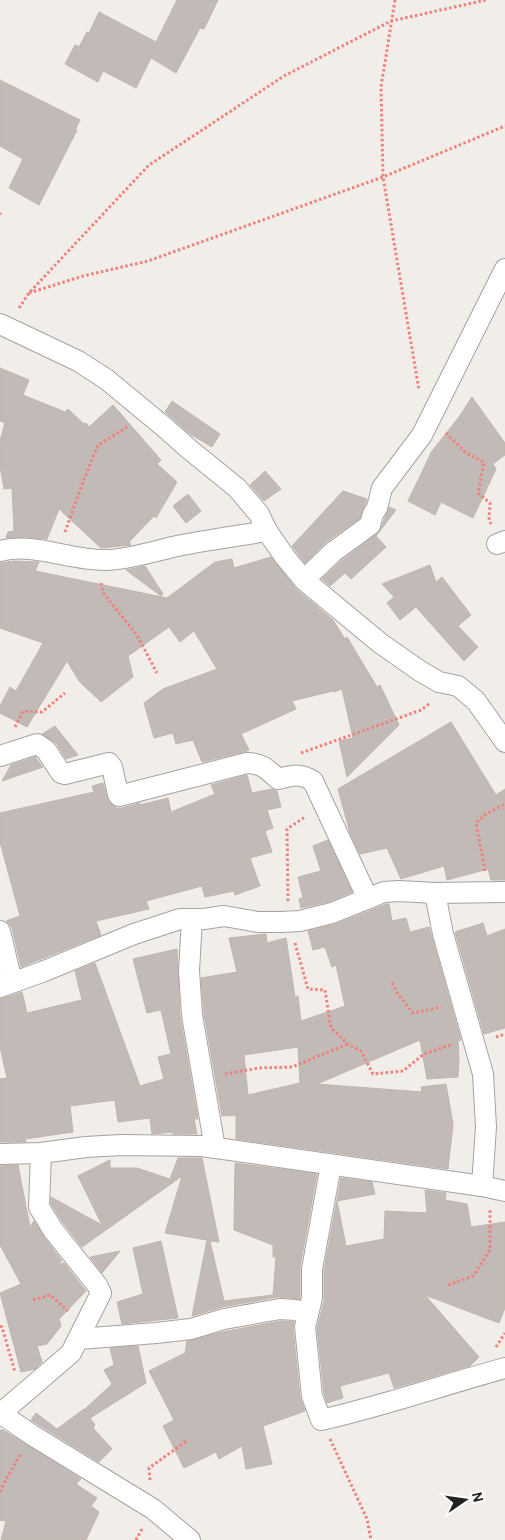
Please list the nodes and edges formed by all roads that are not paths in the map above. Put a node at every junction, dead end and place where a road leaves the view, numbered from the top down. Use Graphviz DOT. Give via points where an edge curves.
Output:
graph roads {
  1 [pos="505,269"];
  2 [pos="0,324"];
  3 [pos="267,531"];
  4 [pos="0,551"];
  5 [pos="304,580"];
  6 [pos="505,742"];
  7 [pos="2,755"];
  8 [pos="497,892"];
  9 [pos="435,893"];
  10 [pos="368,899"];
  11 [pos="192,919"];
  12 [pos="0,931"];
  13 [pos="6,984"];
  14 [pos="215,1148"];
  15 [pos="41,1153"];
  16 [pos="0,1154"];
  17 [pos="331,1165"];
  18 [pos="492,1188"];
  19 [pos="308,1314"];
  20 [pos="82,1332"];
  21 [pos="505,1368"];
  22 [pos="0,1414"];
  23 [pos="190,1540"];
  1 -- 5 [label="street" via="433,416 382,488 370,526 333,552"];
  2 -- 3 [label="street" via="78,361 106,379 237,488 259,514"];
  3 -- 4 [label="street" via="118,559 96,560 10,548"];
  3 -- 5 [label="street"];
  5 -- 6 [label="street" via="420,671 439,682 458,686 476,701"];
  7 -- 10 [label="street" via="37,744 65,774 109,763 119,796 247,763 264,767 278,779 304,776 313,781"];
  8 -- 9 [label="street"];
  9 -- 10 [label="street" via="399,890"];
  9 -- 18 [label="street" via="483,1074"];
  10 -- 11 [label="street" via="300,921 258,922 224,916"];
  11 -- 13 [label="street" via="180,919 134,934"];
  11 -- 14 [label="street" via="189,980 192,1015"];
  12 -- 13 [label="street"];
  14 -- 15 [label="street" via="121,1145"];
  14 -- 17 [label="street"];
  15 -- 16 [label="street"];
  15 -- 20 [label="street" via="40,1207 53,1230 101,1293"];
  17 -- 18 [label="street"];
  17 -- 19 [label="street" via="312,1269 312,1298"];
  19 -- 20 [label="street" via="280,1309 224,1319 191,1329 156,1333"];
  19 -- 21 [label="street" via="305,1327 312,1396 321,1420"];
  20 -- 22 [label="street" via="71,1353"];
  22 -- 23 [label="street" via="153,1509"];
}
